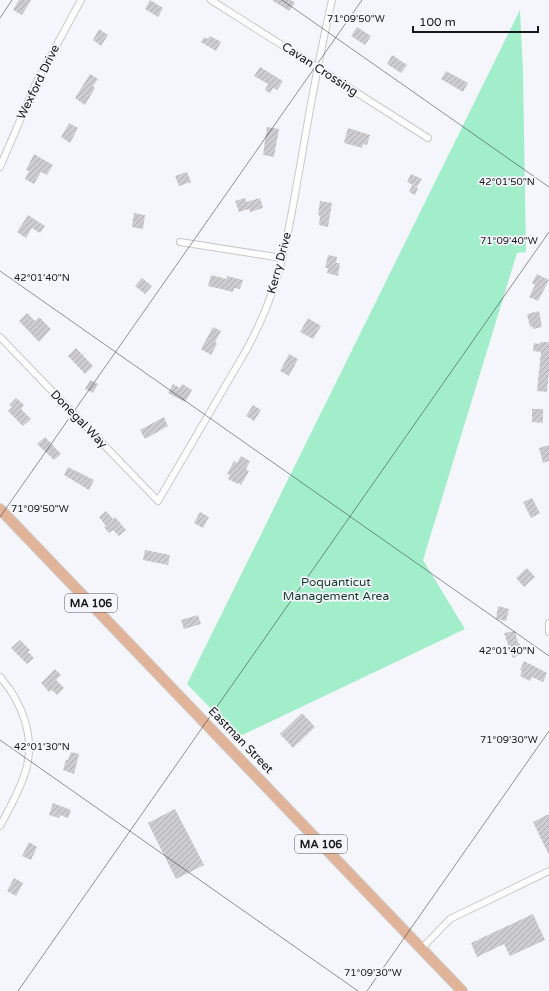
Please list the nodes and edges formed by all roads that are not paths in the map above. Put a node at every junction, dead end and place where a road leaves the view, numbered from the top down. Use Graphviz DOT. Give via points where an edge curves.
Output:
graph roads {
  1 [pos="81,0"];
  2 [pos="211,0"];
  3 [pos="332,0"];
  4 [pos="318,67"];
  5 [pos="428,138"];
  6 [pos="0,167"];
  7 [pos="180,242"];
  8 [pos="282,258"];
  9 [pos="0,337"];
  10 [pos="158,501"];
  11 [pos="0,509"];
  12 [pos="549,624"];
  13 [pos="549,632"];
  14 [pos="0,677"];
  15 [pos="0,826"];
  16 [pos="549,871"];
  17 [pos="421,949"];
  18 [pos="462,991"];
  1 -- 6 [label="street, Wexford Drive" via="36,83"];
  2 -- 4 [label="street, Cavan Crossing"];
  3 -- 4 [label="street, Kerry Drive"];
  4 -- 5 [label="street, Cavan Crossing"];
  4 -- 8 [label="street, Kerry Drive"];
  7 -- 8 [label="street"];
  8 -- 10 [label="street, Kerry Drive" via="256,333"];
  9 -- 10 [label="street, Donegal Way"];
  11 -- 17 [label="main road, Eastman Street / MA 106"];
  12 -- 13 [label="street"];
  14 -- 15 [label="street" via="15,696 24,716 28,752 24,777"];
  16 -- 17 [label="street" via="450,919"];
  17 -- 18 [label="main road, Eastman Street / MA 106"];
}
